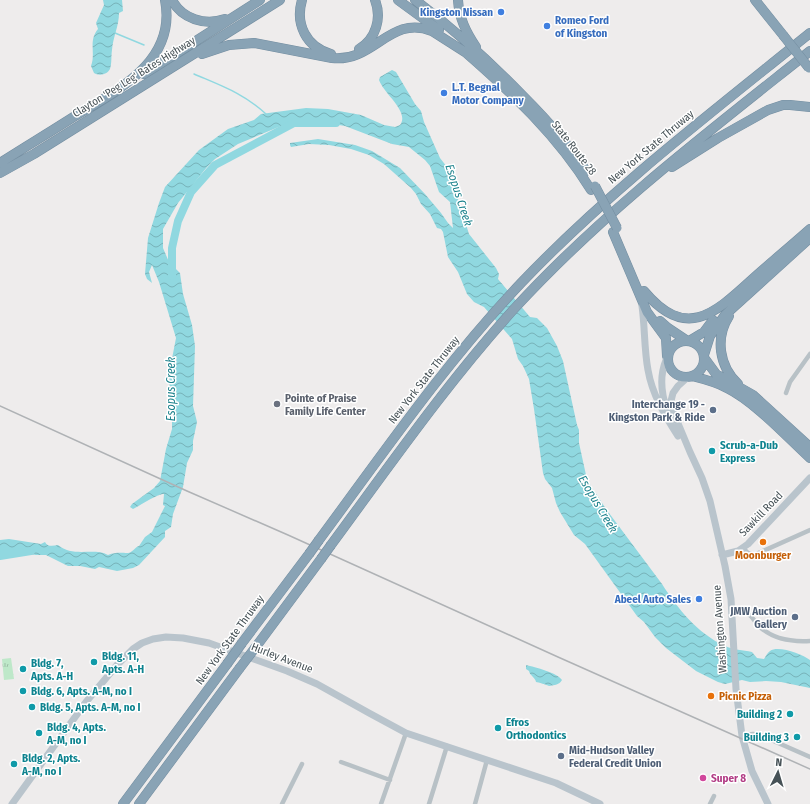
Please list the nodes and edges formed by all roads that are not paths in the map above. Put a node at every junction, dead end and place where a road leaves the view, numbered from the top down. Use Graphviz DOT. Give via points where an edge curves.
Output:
graph roads {
  1 [pos="165,0"];
  2 [pos="172,0"];
  3 [pos="260,0"];
  4 [pos="280,0"];
  5 [pos="302,0"];
  6 [pos="375,0"];
  7 [pos="398,0"];
  8 [pos="415,0"];
  9 [pos="458,0"];
  10 [pos="755,0"];
  11 [pos="759,0"];
  12 [pos="251,6"];
  13 [pos="810,28"];
  14 [pos="810,33"];
  15 [pos="784,34"];
  16 [pos="810,51"];
  17 [pos="468,54"];
  18 [pos="780,57"];
  19 [pos="484,58"];
  20 [pos="180,63"];
  21 [pos="810,67"];
  22 [pos="121,88"];
  23 [pos="810,107"];
  24 [pos="0,162"];
  25 [pos="0,173"];
  26 [pos="593,188"];
  27 [pos="629,197"];
  28 [pos="810,230"];
  29 [pos="810,238"];
  30 [pos="750,291"];
  31 [pos="642,294"];
  32 [pos="733,297"];
  33 [pos="688,340"];
  34 [pos="810,354"];
  35 [pos="704,357"];
  36 [pos="667,358"];
  37 [pos="690,377"];
  38 [pos="746,390"];
  39 [pos="786,393"];
  40 [pos="678,436"];
  41 [pos="810,447"];
  42 [pos="690,452"];
  43 [pos="810,458"];
  44 [pos="810,478"];
  45 [pos="810,530"];
  46 [pos="743,548"];
  47 [pos="722,555"];
  48 [pos="732,612"];
  49 [pos="810,641"];
  50 [pos="406,733"];
  51 [pos="742,736"];
  52 [pos="447,746"];
  53 [pos="810,757"];
  54 [pos="487,760"];
  55 [pos="341,762"];
  56 [pos="302,764"];
  57 [pos="390,780"];
  58 [pos="714,796"];
  59 [pos="12,804"];
  60 [pos="124,804"];
  61 [pos="139,804"];
  62 [pos="282,804"];
  63 [pos="381,804"];
  64 [pos="429,804"];
  65 [pos="475,804"];
  66 [pos="600,804"];
  67 [pos="710,804"];
  68 [pos="768,804"];
  1 -- 22 [label="highway" via="166,23 160,47 146,66"];
  2 -- 12 [label="highway" via="184,15 208,22 226,18"];
  3 -- 12 [label="highway, Clayton 'Peg Leg' Bates Highway"];
  4 -- 20 [label="highway, Clayton 'Peg Leg' Bates Highway"];
  5 -- 6 [label="highway" via="299,11 300,23 307,39 321,50 338,55 355,51 371,39 378,20"];
  7 -- 17 [label="highway, State Route 28"];
  8 -- 19 [label="highway, State Route 28"];
  9 -- 19 [label="highway" via="463,24"];
  10 -- 15 [label="highway"];
  11 -- 15 [label="highway"];
  12 -- 22 [label="highway, Clayton 'Peg Leg' Bates Highway"];
  13 -- 18 [label="highway"];
  14 -- 18 [label="highway, New York State Thruway"];
  15 -- 21 [label="highway, bridge"];
  16 -- 27 [label="highway"];
  17 -- 20 [label="highway" via="432,31 414,26 397,31 357,56 344,59 246,43 220,47"];
  17 -- 26 [label="highway, State Route 28" via="544,128"];
  18 -- 60 [label="highway, New York State Thruway, bridge" via="621,187 522,282 476,334 431,388"];
  19 -- 26 [label="highway, State Route 28" via="521,94 575,155"];
  20 -- 25 [label="highway, Clayton 'Peg Leg' Bates Highway" via="24,161"];
  22 -- 24 [label="highway"];
  23 -- 27 [label="highway" via="790,105 768,110 693,154"];
  26 -- 31 [label="highway, State Route 28, bridge" via="615,230"];
  27 -- 61 [label="highway, bridge" via="531,291 485,342 442,396"];
  28 -- 32 [label="highway"];
  29 -- 30 [label="highway"];
  30 -- 35 [label="highway" via="717,325 708,341"];
  30 -- 38 [label="highway" via="728,319 720,342 728,372"];
  31 -- 32 [label="highway" via="661,309 688,318 711,313"];
  31 -- 33 [label="highway, State Route 28" via="660,321"];
  31 -- 36 [label="highway, State Route 28" via="650,316 666,338"];
  31 -- 40 [label="street" via="649,376 657,399"];
  32 -- 33 [label="highway" via="704,332"];
  33 -- 35 [label="highway" via="699,346"];
  33 -- 36 [label="highway" via="674,345"];
  34 -- 39 [label="street"];
  35 -- 37 [label="highway" via="700,371"];
  35 -- 38 [label="highway" via="719,377"];
  36 -- 37 [label="highway" via="673,373"];
  36 -- 40 [label="street, Washington Avenue" via="662,376 662,392"];
  37 -- 42 [label="street, Washington Avenue" via="676,389 671,401 673,413"];
  37 -- 43 [label="highway" via="713,382 735,392"];
  38 -- 41 [label="highway"];
  40 -- 42 [label="street, Washington Avenue"];
  42 -- 47 [label="street, Washington Avenue" via="707,490"];
  44 -- 46 [label="street, Sawkill Road"];
  45 -- 46 [label="street" via="754,555"];
  46 -- 47 [label="street, Sawkill Road"];
  47 -- 48 [label="street, Washington Avenue"];
  48 -- 49 [label="street" via="747,613 764,631 776,637"];
  48 -- 51 [label="street, Washington Avenue" via="736,688"];
  50 -- 52 [label="street, Hurley Avenue"];
  50 -- 57 [label="street"];
  50 -- 59 [label="street, Hurley Avenue" via="317,684 287,671 209,644 183,638 159,638 142,643 117,665 86,702"];
  51 -- 53 [label="street" via="760,735"];
  51 -- 68 [label="street, Washington Avenue" via="752,771"];
  52 -- 54 [label="street, Hurley Avenue"];
  52 -- 64 [label="street"];
  54 -- 65 [label="street"];
  54 -- 66 [label="street, Hurley Avenue" via="565,787"];
  55 -- 57 [label="street"];
  56 -- 62 [label="street"];
  57 -- 63 [label="street"];
  58 -- 67 [label="street"];
}
